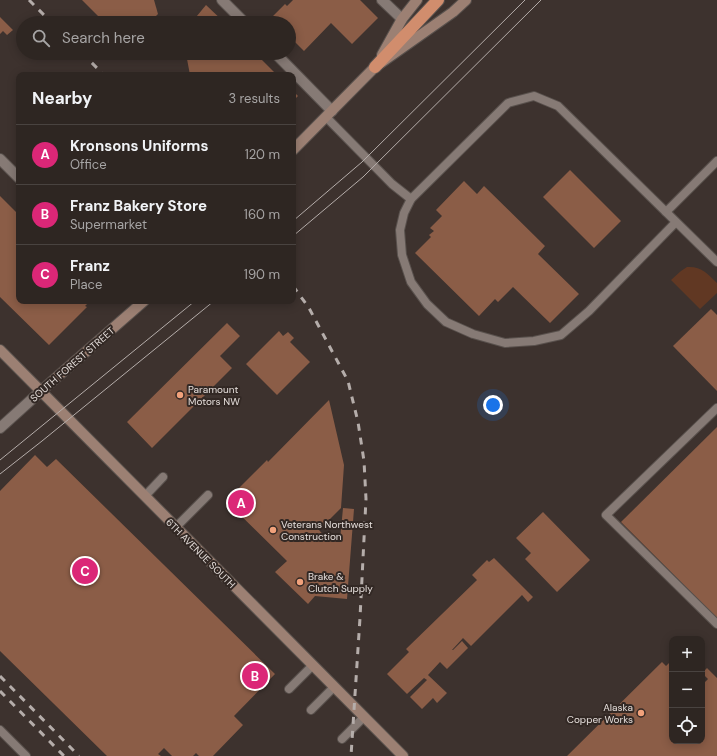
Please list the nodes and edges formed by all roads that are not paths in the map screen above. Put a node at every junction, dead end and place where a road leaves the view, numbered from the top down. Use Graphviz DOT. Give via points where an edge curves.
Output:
graph roads {
  1 [pos="222,0"];
  2 [pos="382,0"];
  3 [pos="417,0"];
  4 [pos="438,0"];
  5 [pos="466,0"];
  6 [pos="238,16"];
  7 [pos="402,20"];
  8 [pos="281,60"];
  9 [pos="375,67"];
  10 [pos="292,72"];
  11 [pos="296,77"];
  12 [pos="329,114"];
  13 [pos="296,147"];
  14 [pos="0,158"];
  15 [pos="717,161"];
  16 [pos="16,175"];
  17 [pos="411,199"];
  18 [pos="666,212"];
  19 [pos="676,222"];
  20 [pos="717,262"];
  21 [pos="140,304"];
  22 [pos="0,350"];
  23 [pos="41,391"];
  24 [pos="717,408"];
  25 [pos="0,428"];
  26 [pos="163,477"];
  27 [pos="208,495"];
  28 [pos="145,496"];
  29 [pos="176,527"];
  30 [pos="717,624"];
  31 [pos="313,665"];
  32 [pos="334,687"];
  33 [pos="289,689"];
  34 [pos="311,710"];
  35 [pos="364,717"];
  36 [pos="0,730"];
  37 [pos="342,739"];
  38 [pos="26,756"];
  39 [pos="403,756"];
  1 -- 6 [label="street"];
  2 -- 7 [label="street"];
  3 -- 7 [label="main road"];
  4 -- 9 [label="highway"];
  5 -- 9 [label="main road"];
  7 -- 9 [label="main road"];
  8 -- 10 [label="street"];
  9 -- 12 [label="main road"];
  11 -- 12 [label="street"];
  12 -- 13 [label="main road"];
  12 -- 17 [label="lane" via="392,184"];
  14 -- 16 [label="street"];
  15 -- 18 [label="lane"];
  17 -- 18 [label="lane" via="508,103 534,96 558,106"];
  17 -- 19 [label="lane" via="400,230 402,255 411,282 427,304 446,322 505,343 534,341 561,334 589,311"];
  18 -- 19 [label="lane"];
  19 -- 20 [label="lane"];
  21 -- 23 [label="main road, SOUTH FOREST STREET"];
  22 -- 23 [label="main road, 6TH AVENUE SOUTH"];
  23 -- 25 [label="street, SOUTH FOREST STREET"];
  23 -- 28 [label="main road, 6TH AVENUE SOUTH"];
  24 -- 30 [label="lane" via="606,515"];
  26 -- 28 [label="lane"];
  27 -- 29 [label="lane"];
  28 -- 29 [label="main road, 6TH AVENUE SOUTH"];
  29 -- 31 [label="main road, 6TH AVENUE SOUTH"];
  31 -- 32 [label="main road, 6TH AVENUE SOUTH"];
  31 -- 33 [label="lane"];
  32 -- 34 [label="lane"];
  32 -- 35 [label="main road, 6TH AVENUE SOUTH"];
  35 -- 37 [label="lane"];
  35 -- 39 [label="main road, 6TH AVENUE SOUTH"];
  36 -- 38 [label="lane"];
}
